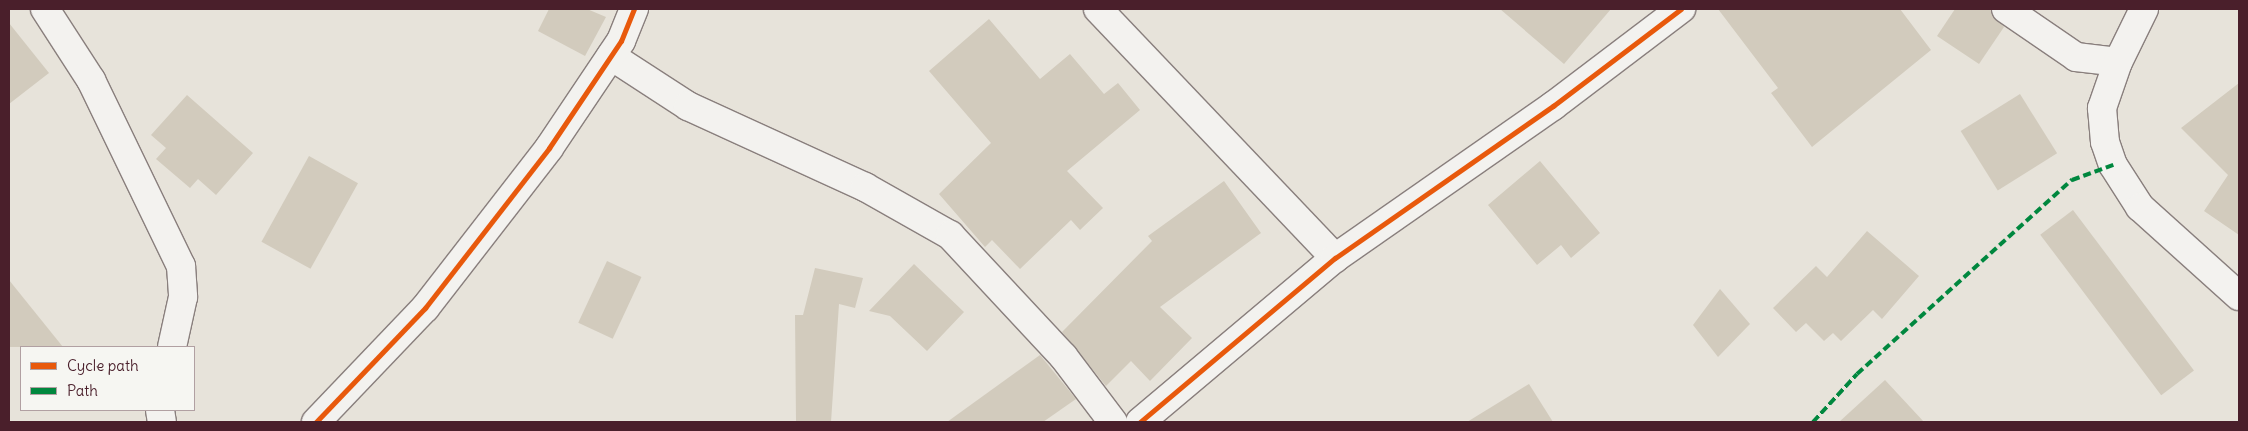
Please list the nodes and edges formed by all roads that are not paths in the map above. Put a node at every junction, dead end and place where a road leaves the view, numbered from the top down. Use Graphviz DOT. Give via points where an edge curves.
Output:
graph roads {
  1 [pos="45,9"];
  2 [pos="634,9"];
  3 [pos="1098,9"];
  4 [pos="1681,9"];
  5 [pos="2006,9"];
  6 [pos="2144,9"];
  7 [pos="611,56"];
  8 [pos="2118,62"];
  9 [pos="1335,258"];
  10 [pos="2239,296"];
  11 [pos="172,346"];
  12 [pos="316,422"];
  13 [pos="1113,422"];
  14 [pos="1140,422"];
  1 -- 11 [label="street" via="91,80 181,266 183,297"];
  2 -- 7 [label="street"];
  3 -- 9 [label="street"];
  4 -- 9 [label="street" via="1553,106"];
  5 -- 8 [label="street" via="2076,57"];
  6 -- 8 [label="street"];
  7 -- 12 [label="street" via="549,148 425,308"];
  7 -- 13 [label="street" via="688,106 865,187 950,234 1056,348"];
  8 -- 10 [label="street" via="2102,108 2105,142 2113,165 2140,207"];
  9 -- 14 [label="street"];
}
